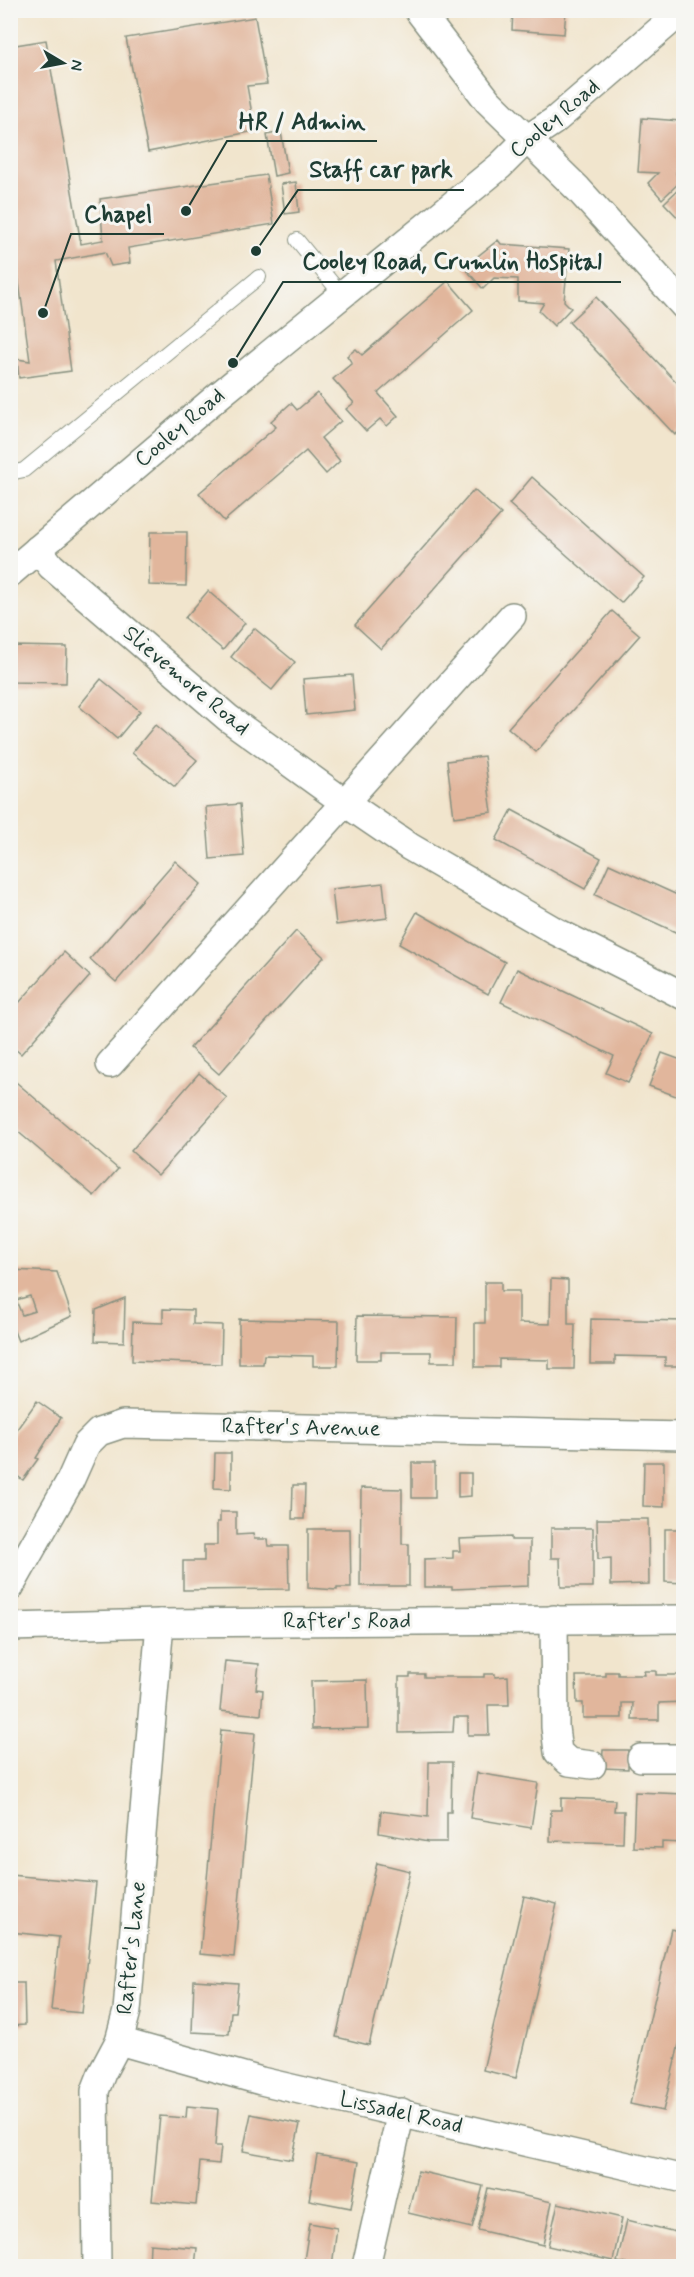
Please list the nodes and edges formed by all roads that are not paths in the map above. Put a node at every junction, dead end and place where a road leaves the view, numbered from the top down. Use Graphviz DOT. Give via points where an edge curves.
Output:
graph roads {
  1 [pos="418,10"];
  2 [pos="683,10"];
  3 [pos="528,139"];
  4 [pos="297,240"];
  5 [pos="259,277"];
  6 [pos="341,294"];
  7 [pos="684,306"];
  8 [pos="10,473"];
  9 [pos="38,549"];
  10 [pos="10,573"];
  11 [pos="512,616"];
  12 [pos="344,802"];
  13 [pos="684,996"];
  14 [pos="110,1064"];
  15 [pos="684,1436"];
  16 [pos="10,1587"];
  17 [pos="554,1619"];
  18 [pos="684,1619"];
  19 [pos="160,1623"];
  20 [pos="10,1627"];
  21 [pos="641,1758"];
  22 [pos="684,1758"];
  23 [pos="592,1765"];
  24 [pos="119,2042"];
  25 [pos="401,2112"];
  26 [pos="684,2179"];
  27 [pos="97,2266"];
  28 [pos="366,2266"];
  1 -- 3 [label="street" via="488,101"];
  2 -- 3 [label="street, Cooley Road"];
  3 -- 6 [label="street, Cooley Road"];
  3 -- 7 [label="street"];
  4 -- 6 [label="lane"];
  5 -- 8 [label="lane" via="24,470"];
  6 -- 9 [label="street, Cooley Road"];
  9 -- 10 [label="street, Cooley Road"];
  9 -- 12 [label="street, Slievemore Road" via="51,566 228,718"];
  11 -- 12 [label="street"];
  12 -- 13 [label="street, Slievemore Road" via="410,847 555,931"];
  12 -- 14 [label="street"];
  15 -- 16 [label="street, Rafter's Avenue" via="123,1424 99,1432 86,1445"];
  17 -- 18 [label="street, Rafter's Road"];
  17 -- 19 [label="street, Rafter's Road"];
  17 -- 23 [label="street" via="558,1752 569,1762"];
  19 -- 20 [label="street, Rafter's Road"];
  19 -- 24 [label="street, Rafter's Lane" via="127,2011"];
  21 -- 22 [label="street"];
  24 -- 25 [label="street, Lissadel Road" via="261,2081"];
  24 -- 27 [label="street, Rafter's Lane" via="94,2091"];
  25 -- 26 [label="street, Lissadel Road"];
  25 -- 28 [label="street"];
}
